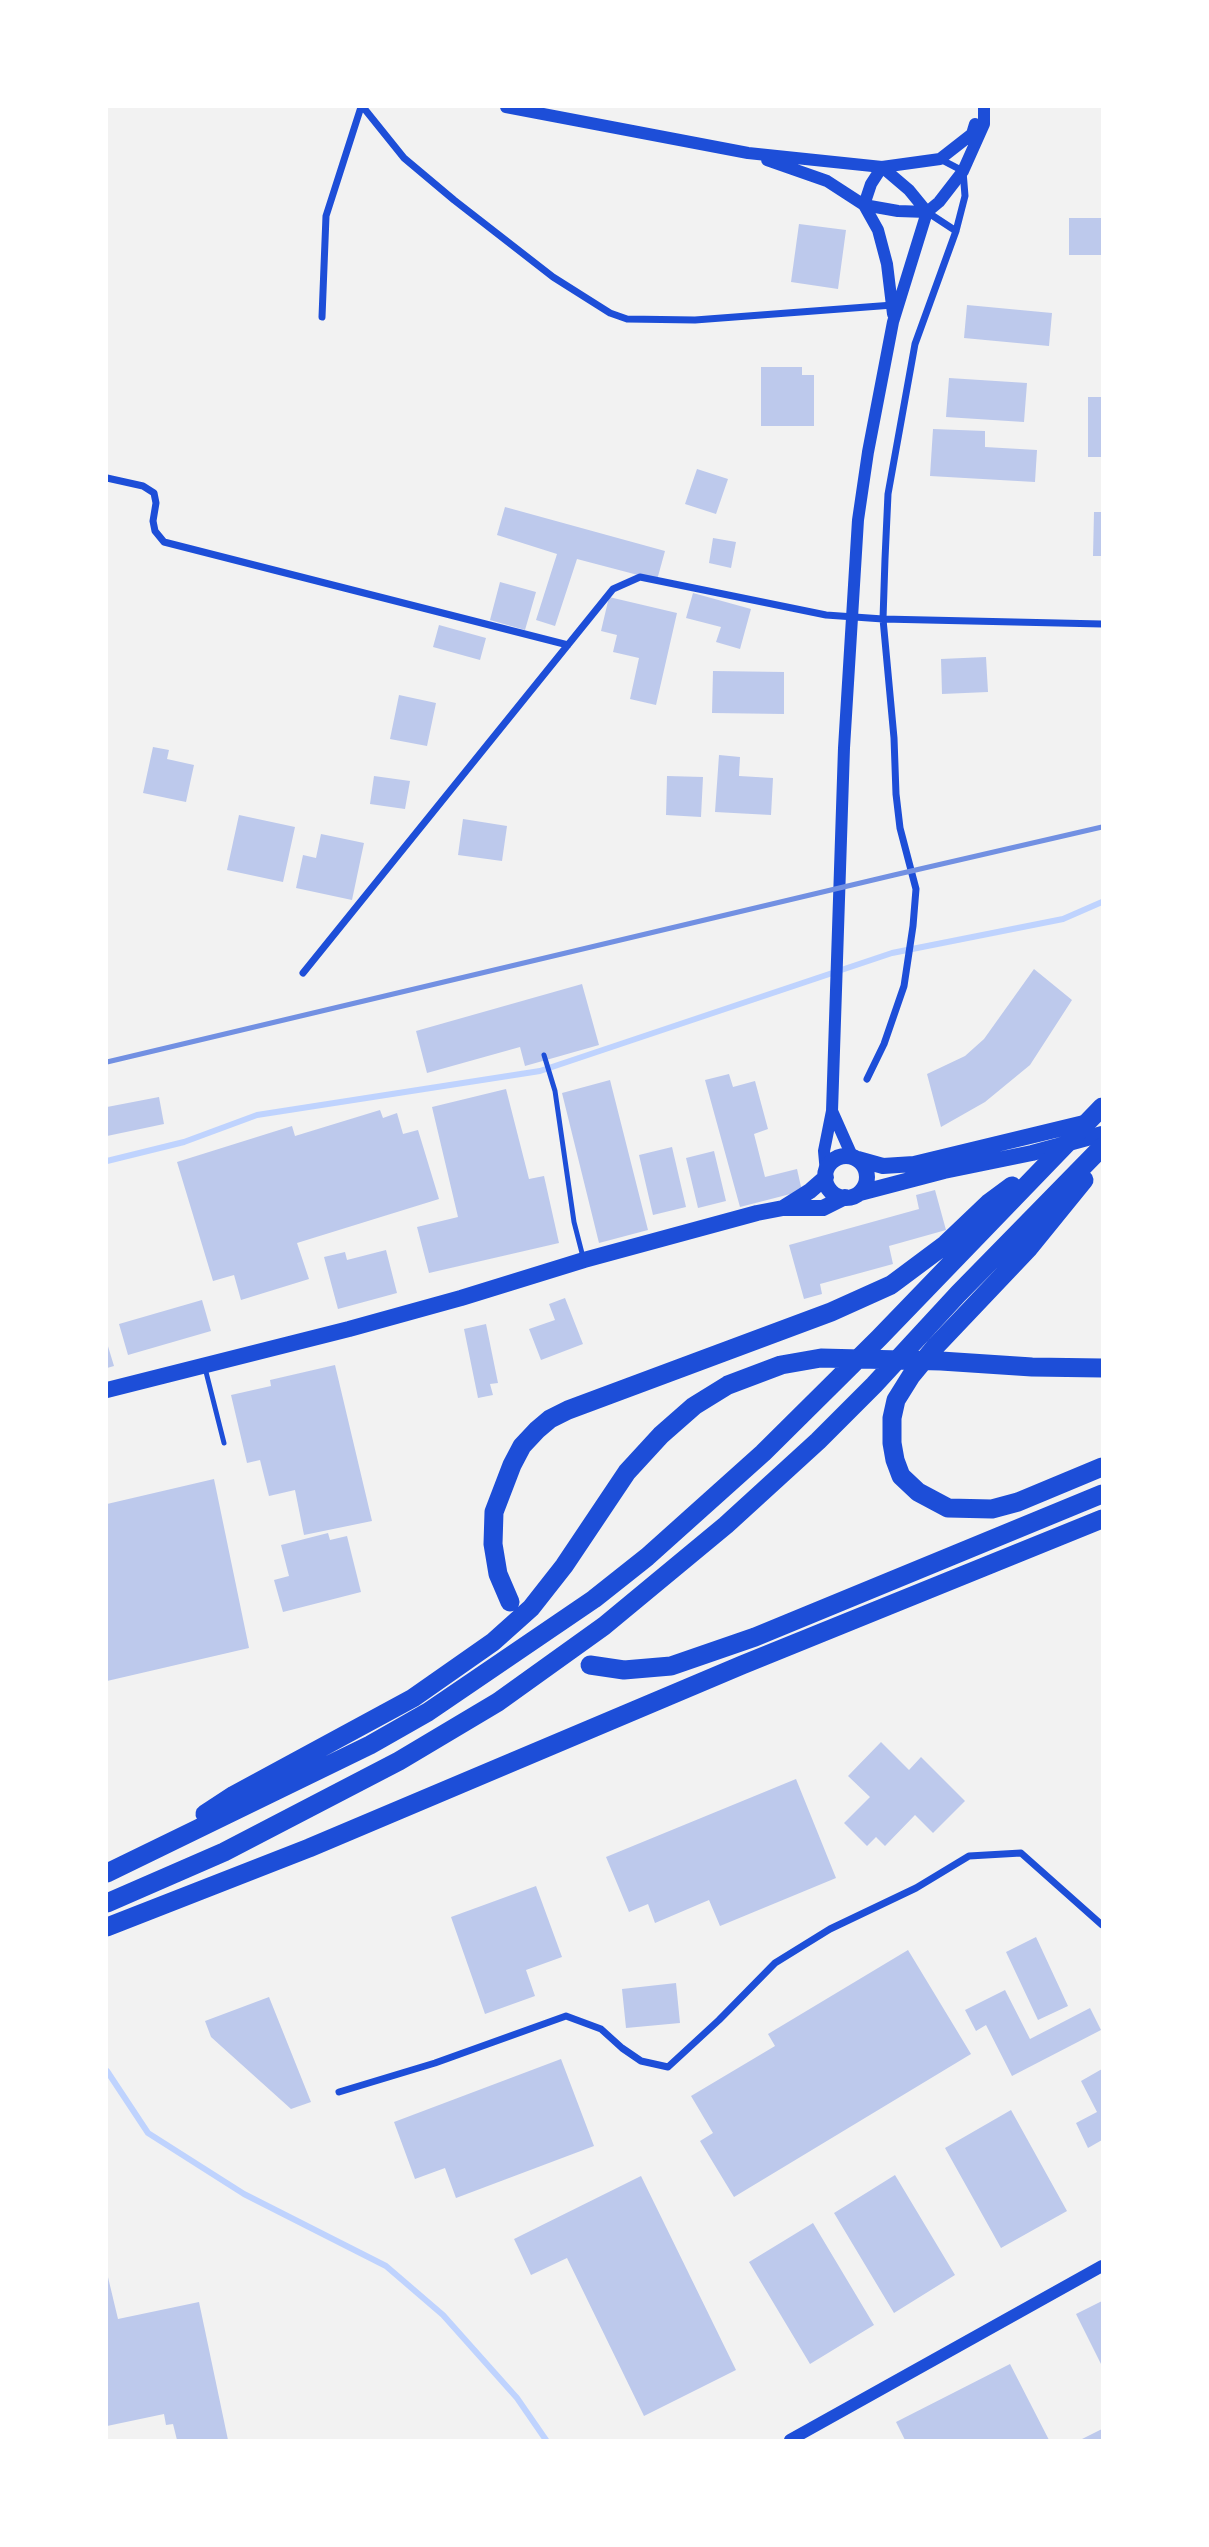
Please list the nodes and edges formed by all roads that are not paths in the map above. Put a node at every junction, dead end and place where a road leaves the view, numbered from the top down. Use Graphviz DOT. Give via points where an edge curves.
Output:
graph roads {
  1 [pos="362,107"];
  2 [pos="506,107"];
  3 [pos="983,107"];
  4 [pos="748,153"];
  5 [pos="940,159"];
  6 [pos="882,167"];
  7 [pos="963,171"];
  8 [pos="864,205"];
  9 [pos="927,212"];
  10 [pos="956,231"];
  11 [pos="893,305"];
  12 [pos="322,317"];
  13 [pos="894,322"];
  14 [pos="107,478"];
  15 [pos="883,619"];
  16 [pos="1102,624"];
  17 [pos="568,645"];
  18 [pos="303,974"];
  19 [pos="544,1055"];
  20 [pos="867,1079"];
  21 [pos="1102,1107"];
  22 [pos="832,1111"];
  23 [pos="1102,1118"];
  24 [pos="1102,1134"];
  25 [pos="1102,1147"];
  26 [pos="1058,1152"];
  27 [pos="1102,1155"];
  28 [pos="855,1158"];
  29 [pos="826,1175"];
  30 [pos="852,1195"];
  31 [pos="783,1208"];
  32 [pos="584,1260"];
  33 [pos="205,1365"];
  34 [pos="1102,1368"];
  35 [pos="107,1390"];
  36 [pos="224,1443"];
  37 [pos="1102,1467"];
  38 [pos="1102,1494"];
  39 [pos="1102,1519"];
  40 [pos="510,1602"];
  41 [pos="590,1665"];
  42 [pos="115,1870"];
  43 [pos="107,1903"];
  44 [pos="1102,1926"];
  45 [pos="107,1927"];
  46 [pos="339,2092"];
  47 [pos="1102,2266"];
  48 [pos="790,2440"];
  1 -- 11 [label="street" via="424,175 553,277 627,319 695,320"];
  1 -- 12 [label="street" via="327,216"];
  2 -- 4 [label="street"];
  3 -- 5 [label="street" via="972,134"];
  3 -- 7 [label="street" via="984,124"];
  4 -- 6 [label="street"];
  4 -- 8 [label="street" via="827,181"];
  5 -- 6 [label="street"];
  5 -- 7 [label="street"];
  6 -- 8 [label="street"];
  6 -- 9 [label="street"];
  7 -- 9 [label="street"];
  7 -- 10 [label="street" via="965,196"];
  8 -- 9 [label="street"];
  8 -- 11 [label="street" via="878,230"];
  9 -- 10 [label="street"];
  9 -- 13 [label="street"];
  10 -- 15 [label="street" via="915,344 902,410 888,494"];
  11 -- 13 [label="street"];
  13 -- 22 [label="street" via="858,520 844,748"];
  14 -- 17 [label="street" via="154,493 155,531 164,542"];
  15 -- 16 [label="street"];
  15 -- 17 [label="street" via="826,615 640,577 613,589"];
  15 -- 20 [label="street" via="900,828 916,889 904,986"];
  17 -- 18 [label="street"];
  19 -- 32 [label="lane" via="555,1091"];
  21 -- 26 [label="highway"];
  22 -- 28 [label="street"];
  22 -- 29 [label="street" via="824,1151"];
  23 -- 28 [label="main road" via="915,1164 883,1166"];
  24 -- 30 [label="main road"];
  25 -- 43 [label="highway" via="772,1485 604,1626 498,1702 400,1762 224,1852"];
  26 -- 40 [label="highway" via="891,1285 568,1410 537,1430 512,1465 494,1513 498,1574"];
  26 -- 42 [label="highway" via="763,1453 648,1557 594,1599 478,1680 370,1745"];
  27 -- 37 [label="highway" via="1028,1249 911,1376 896,1400 892,1418 892,1443 901,1476 918,1492 948,1508 992,1509"];
  28 -- 29 [label="main road" via="838,1157"];
  28 -- 30 [label="main road" via="867,1176 864,1188"];
  29 -- 30 [label="main road" via="829,1189"];
  29 -- 31 [label="main road"];
  30 -- 31 [label="main road" via="823,1208"];
  31 -- 32 [label="main road"];
  32 -- 33 [label="main road" via="461,1298"];
  33 -- 35 [label="main road"];
  33 -- 36 [label="lane"];
  34 -- 42 [label="highway" via="821,1359 781,1365 728,1385 694,1406 627,1472 531,1608 493,1642 413,1698 234,1796"];
  38 -- 41 [label="highway" via="755,1637 671,1666 624,1670"];
  39 -- 45 [label="highway" via="309,1848"];
  44 -- 46 [label="street" via="1021,1853 970,1856 775,1963 668,2067 641,2061 601,2029 566,2016"];
  47 -- 48 [label="street"];
}
